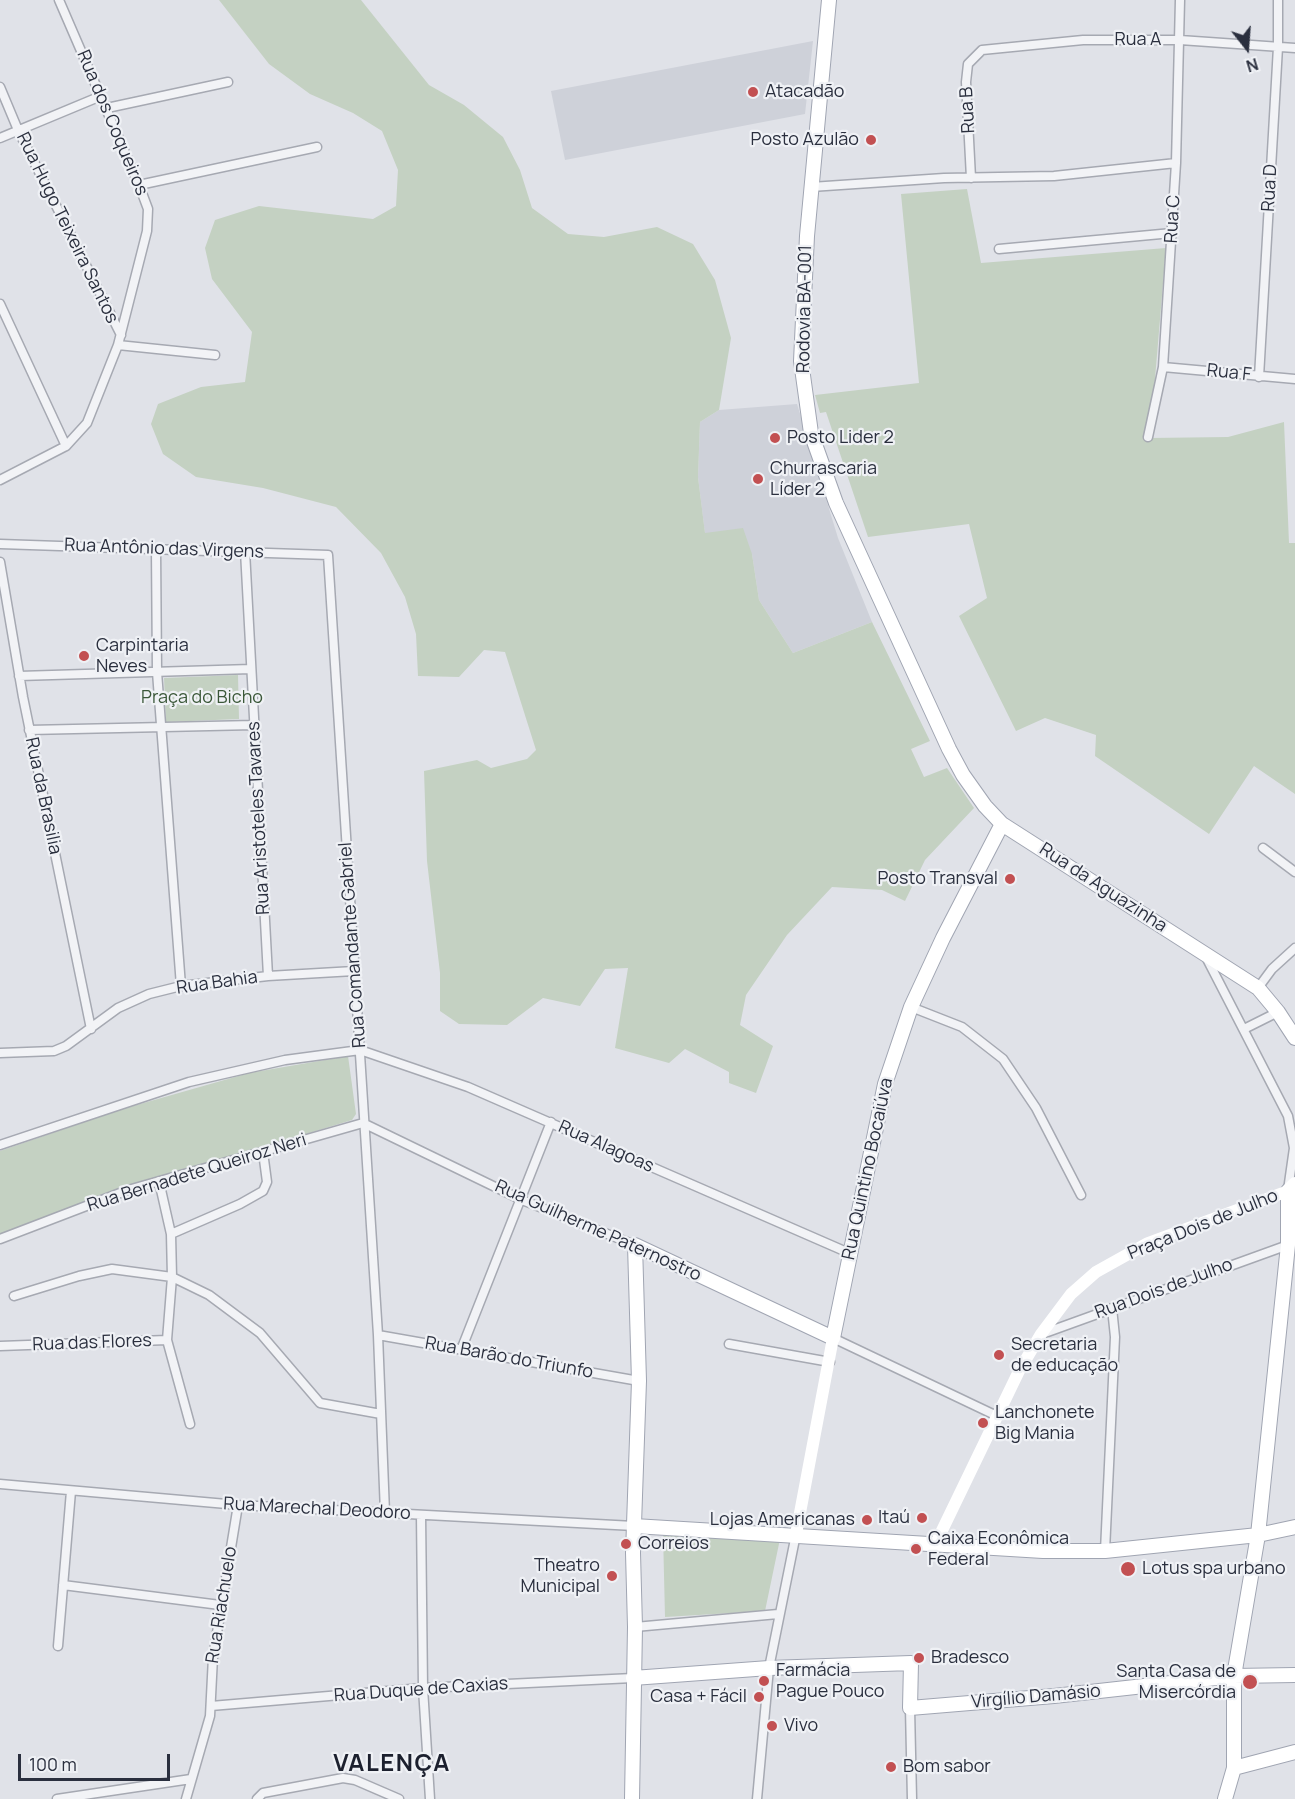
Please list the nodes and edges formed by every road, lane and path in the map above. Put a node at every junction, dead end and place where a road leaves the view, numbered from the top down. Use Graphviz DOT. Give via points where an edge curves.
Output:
graph roads {
  1 [pos="59,0"];
  2 [pos="829,0"];
  3 [pos="1180,0"];
  4 [pos="1278,0"];
  5 [pos="1180,40"];
  6 [pos="1278,48"];
  7 [pos="1295,48"];
  8 [pos="982,50"];
  9 [pos="228,82"];
  10 [pos="0,87"];
  11 [pos="101,96"];
  12 [pos="107,108"];
  13 [pos="18,130"];
  14 [pos="0,138"];
  15 [pos="317,147"];
  16 [pos="1176,163"];
  17 [pos="971,178"];
  18 [pos="139,185"];
  19 [pos="811,187"];
  20 [pos="1172,232"];
  21 [pos="999,249"];
  22 [pos="0,304"];
  23 [pos="119,340"];
  24 [pos="215,355"];
  25 [pos="1163,367"];
  26 [pos="1259,377"];
  27 [pos="1295,379"];
  28 [pos="1148,436"];
  29 [pos="66,446"];
  30 [pos="0,480"];
  31 [pos="0,544"];
  32 [pos="156,549"];
  33 [pos="244,551"];
  34 [pos="328,555"];
  35 [pos="0,562"];
  36 [pos="251,669"];
  37 [pos="157,672"];
  38 [pos="19,676"];
  39 [pos="254,725"];
  40 [pos="161,727"];
  41 [pos="29,730"];
  42 [pos="1002,824"];
  43 [pos="1263,848"];
  44 [pos="1295,872"];
  45 [pos="1295,948"];
  46 [pos="1203,952"];
  47 [pos="354,971"];
  48 [pos="268,976"];
  49 [pos="181,986"];
  50 [pos="1258,988"];
  51 [pos="911,1007"];
  52 [pos="1278,1012"];
  53 [pos="91,1029"];
  54 [pos="1244,1029"];
  55 [pos="1295,1038"];
  56 [pos="360,1050"];
  57 [pos="0,1053"];
  58 [pos="551,1122"];
  59 [pos="363,1123"];
  60 [pos="0,1145"];
  61 [pos="262,1152"];
  62 [pos="159,1181"];
  63 [pos="1291,1187"];
  64 [pos="1081,1195"];
  65 [pos="522,1200"];
  66 [pos="171,1234"];
  67 [pos="0,1239"];
  68 [pos="635,1245"];
  69 [pos="1288,1245"];
  70 [pos="849,1253"];
  71 [pos="172,1277"];
  72 [pos="14,1296"];
  73 [pos="1112,1308"];
  74 [pos="1041,1334"];
  75 [pos="378,1335"];
  76 [pos="833,1338"];
  77 [pos="166,1340"];
  78 [pos="729,1344"];
  79 [pos="0,1346"];
  80 [pos="462,1350"];
  81 [pos="830,1362"];
  82 [pos="639,1381"];
  83 [pos="381,1414"];
  84 [pos="997,1416"];
  85 [pos="190,1424"];
  86 [pos="0,1484"];
  87 [pos="71,1491"];
  88 [pos="238,1505"];
  89 [pos="385,1514"];
  90 [pos="421,1515"];
  91 [pos="634,1526"];
  92 [pos="1295,1527"];
  93 [pos="796,1534"];
  94 [pos="1258,1535"];
  95 [pos="935,1545"];
  96 [pos="1105,1551"];
  97 [pos="63,1586"];
  98 [pos="220,1605"];
  99 [pos="778,1614"];
  100 [pos="635,1627"];
  101 [pos="58,1646"];
  102 [pos="769,1668"];
  103 [pos="1234,1676"];
  104 [pos="1295,1676"];
  105 [pos="633,1678"];
  106 [pos="423,1688"];
  107 [pos="211,1706"];
  108 [pos="910,1708"];
  109 [pos="1295,1752"];
  110 [pos="1234,1768"];
  111 [pos="191,1779"];
  112 [pos="57,1799"];
  113 [pos="186,1799"];
  114 [pos="257,1799"];
  115 [pos="399,1799"];
  116 [pos="430,1799"];
  117 [pos="632,1799"];
  118 [pos="757,1799"];
  119 [pos="912,1799"];
  120 [pos="1225,1799"];
  1 -- 11 [label="street, Rua dos Coqueiros"];
  2 -- 19 [label="main road, Rodovia BA-001"];
  3 -- 5 [label="street, Rua C"];
  4 -- 6 [label="street, Rua D"];
  5 -- 6 [label="street, Rua A"];
  5 -- 8 [label="street, Rua A" via="1083,40"];
  5 -- 16 [label="street, Rua C"];
  6 -- 7 [label="street, Rua A"];
  6 -- 26 [label="street, Rua D"];
  8 -- 17 [label="street, Rua B" via="968,64 966,82"];
  9 -- 12 [label="street"];
  10 -- 13 [label="street, Rua Hugo Teixeira Santos"];
  11 -- 12 [label="street, Rua dos Coqueiros"];
  11 -- 13 [label="street"];
  12 -- 18 [label="street, Rua dos Coqueiros"];
  13 -- 14 [label="street"];
  13 -- 23 [label="street, Rua Hugo Teixeira Santos"];
  15 -- 18 [label="street"];
  16 -- 17 [label="street" via="1054,176"];
  16 -- 20 [label="street, Rua C"];
  17 -- 19 [label="street"];
  18 -- 23 [label="street, Rua dos Coqueiros" via="149,219"];
  19 -- 42 [label="main road, Rodovia BA-001" via="801,340 811,433 836,503 949,748 973,791"];
  20 -- 21 [label="street"];
  20 -- 25 [label="street, Rua C"];
  22 -- 29 [label="street"];
  23 -- 24 [label="street"];
  23 -- 29 [label="street, Rua dos Coqueiros" via="87,423"];
  25 -- 26 [label="street, Rua F"];
  25 -- 28 [label="street, Rua C"];
  26 -- 27 [label="street, Rua F"];
  29 -- 30 [label="street, Rua dos Coqueiros"];
  31 -- 32 [label="street, Rua Antônio das Virgens"];
  32 -- 33 [label="street, Rua Antônio das Virgens"];
  32 -- 37 [label="street"];
  33 -- 34 [label="street, Rua Antônio das Virgens"];
  33 -- 36 [label="street, Rua Aristoteles Tavares"];
  34 -- 47 [label="street, Rua Comandante Gabriel"];
  35 -- 38 [label="street, Rua da Brasilia"];
  36 -- 37 [label="street"];
  36 -- 39 [label="street, Rua Aristoteles Tavares"];
  37 -- 38 [label="street"];
  37 -- 40 [label="street"];
  38 -- 41 [label="street, Rua da Brasilia"];
  39 -- 40 [label="street"];
  39 -- 48 [label="street, Rua Aristoteles Tavares"];
  40 -- 41 [label="street"];
  40 -- 49 [label="street"];
  41 -- 53 [label="street, Rua da Brasilia"];
  42 -- 46 [label="main road, Rua da Aguazinha"];
  42 -- 51 [label="main road, Rua Quintino Bocaiúva"];
  43 -- 44 [label="street"];
  45 -- 50 [label="street"];
  46 -- 50 [label="main road, Rua da Aguazinha"];
  46 -- 54 [label="street"];
  47 -- 48 [label="street, Rua Bahia"];
  47 -- 56 [label="street, Rua Comandante Gabriel"];
  48 -- 49 [label="street, Rua Bahia"];
  49 -- 53 [label="street, Rua Bahia" via="132,1001"];
  50 -- 52 [label="main road, Rua da Aguazinha"];
  51 -- 64 [label="street" via="962,1027 1003,1059 1036,1108"];
  51 -- 70 [label="main road, Rua Quintino Bocaiúva" via="885,1084"];
  52 -- 54 [label="street"];
  52 -- 55 [label="main road, Rua da Aguazinha"];
  53 -- 57 [label="street, Rua Bahia" via="54,1052"];
  54 -- 63 [label="street" via="1270,1076 1292,1130"];
  56 -- 58 [label="street, Rua Alagoas" via="468,1087"];
  56 -- 59 [label="street, Rua Comandante Gabriel"];
  56 -- 60 [label="street" via="285,1060 189,1082"];
  58 -- 65 [label="street"];
  58 -- 70 [label="street, Rua Alagoas"];
  59 -- 61 [label="street, Rua Bernadete Queiroz Neri"];
  59 -- 65 [label="street, Rua Guilherme Paternostro"];
  59 -- 75 [label="street, Rua Comandante Gabriel"];
  61 -- 62 [label="street, Rua Bernadete Queiroz Neri"];
  61 -- 66 [label="street" via="267,1182 263,1191"];
  62 -- 66 [label="street, Rua das Flores"];
  62 -- 67 [label="street, Rua Bernadete Queiroz Neri"];
  63 -- 69 [label="main road"];
  63 -- 74 [label="street, Praça Dois de Julho" via="1123,1256 1077,1288"];
  65 -- 68 [label="street, Rua Guilherme Paternostro"];
  65 -- 80 [label="street"];
  66 -- 71 [label="street, Rua das Flores"];
  68 -- 76 [label="main road, Rua Guilherme Paternostro"];
  68 -- 82 [label="main road"];
  69 -- 73 [label="street, Rua Dois de Julho"];
  69 -- 94 [label="main road"];
  70 -- 76 [label="main road, Rua Quintino Bocaiúva"];
  71 -- 72 [label="street" via="112,1269"];
  71 -- 77 [label="street, Rua das Flores"];
  71 -- 83 [label="street" via="209,1295 260,1333 320,1403"];
  73 -- 74 [label="street, Rua Dois de Julho"];
  73 -- 96 [label="street" via="1115,1337"];
  74 -- 84 [label="street, Praça Dois de Julho"];
  75 -- 80 [label="street, Rua Barão do Triunfo"];
  75 -- 83 [label="street, Rua Comandante Gabriel"];
  76 -- 81 [label="street, Rua Quintino Bocaiúva"];
  76 -- 84 [label="street"];
  77 -- 79 [label="street, Rua das Flores"];
  77 -- 85 [label="street"];
  78 -- 81 [label="street"];
  80 -- 82 [label="street, Rua Barão do Triunfo"];
  81 -- 93 [label="street, Rua Quintino Bocaiúva"];
  82 -- 91 [label="main road"];
  83 -- 89 [label="street, Rua Comandante Gabriel"];
  84 -- 95 [label="street, Praça Dois de Julho"];
  86 -- 87 [label="street, Rua Marechal Deodoro"];
  87 -- 88 [label="street, Rua Marechal Deodoro"];
  87 -- 97 [label="street"];
  88 -- 89 [label="street, Rua Marechal Deodoro"];
  88 -- 98 [label="street, Rua Riachuelo"];
  89 -- 90 [label="street, Rua Marechal Deodoro"];
  90 -- 91 [label="street, Rua Marechal Deodoro"];
  90 -- 106 [label="street"];
  91 -- 93 [label="main road"];
  91 -- 100 [label="main road"];
  92 -- 94 [label="main road"];
  93 -- 95 [label="main road"];
  93 -- 99 [label="street"];
  94 -- 96 [label="main road"];
  94 -- 103 [label="main road"];
  95 -- 96 [label="main road"];
  97 -- 98 [label="street"];
  97 -- 101 [label="street"];
  98 -- 107 [label="street, Rua Riachuelo"];
  99 -- 100 [label="street"];
  99 -- 102 [label="street"];
  100 -- 105 [label="main road"];
  102 -- 105 [label="main road"];
  102 -- 108 [label="main road" via="911,1663"];
  102 -- 118 [label="street"];
  103 -- 104 [label="main road, Virgílio Damásio"];
  103 -- 108 [label="main road, Virgílio Damásio"];
  103 -- 110 [label="main road"];
  105 -- 106 [label="street, Rua Duque de Caxias"];
  105 -- 117 [label="main road"];
  106 -- 107 [label="street, Rua Duque de Caxias"];
  106 -- 116 [label="street"];
  107 -- 111 [label="street, Rua Riachuelo"];
  108 -- 119 [label="street"];
  109 -- 110 [label="main road"];
  110 -- 120 [label="main road"];
  111 -- 112 [label="street"];
  111 -- 113 [label="street, Rua Riachuelo"];
  114 -- 115 [label="street" via="263,1793 343,1778"];
}
